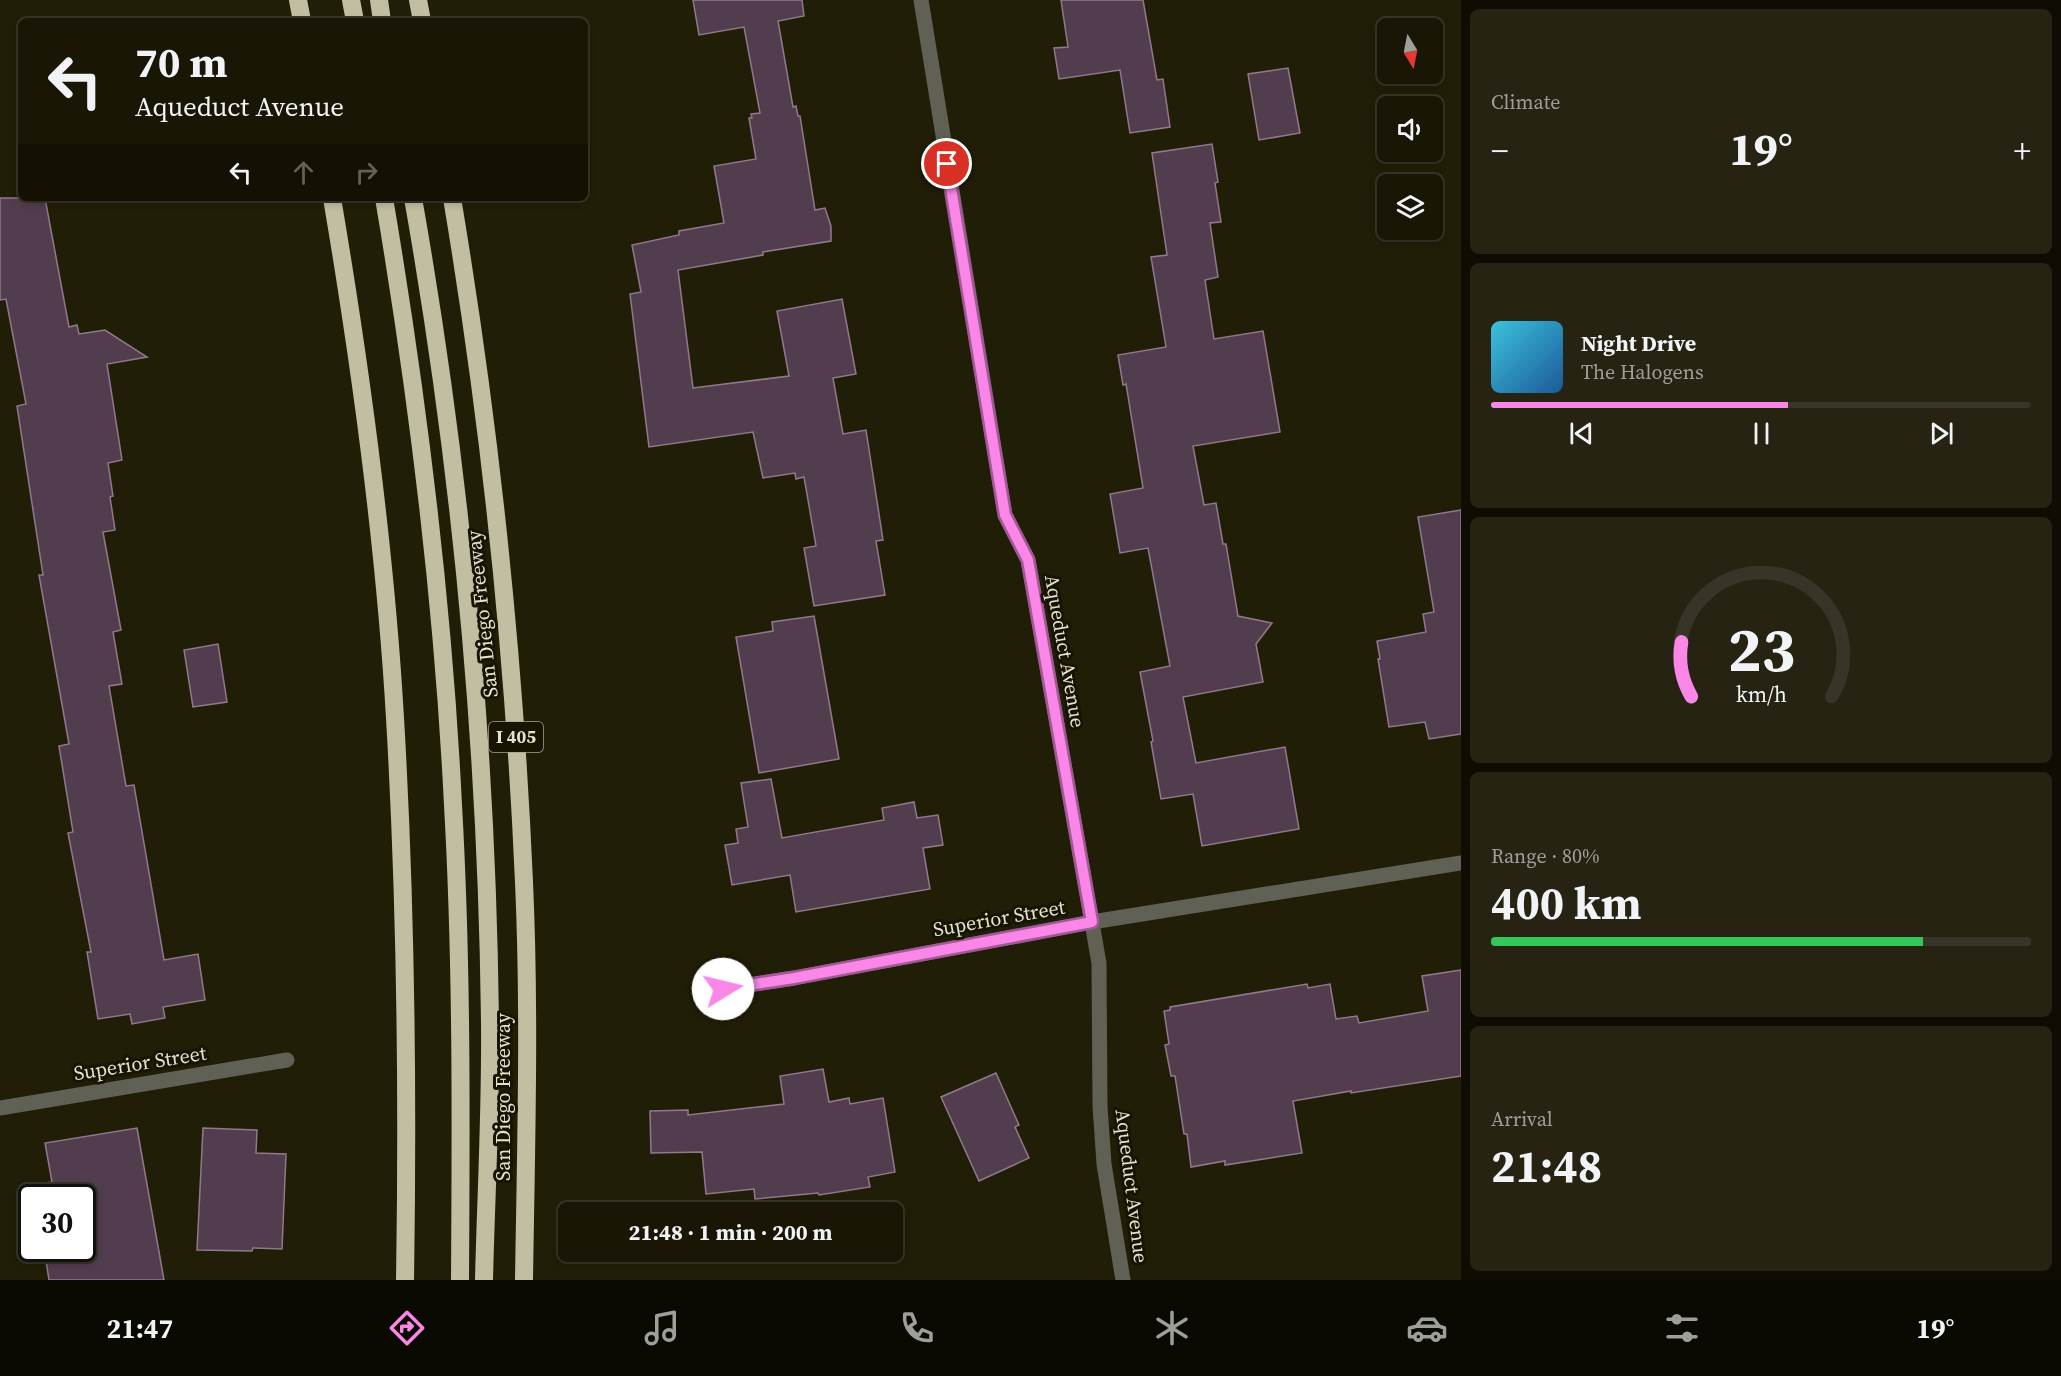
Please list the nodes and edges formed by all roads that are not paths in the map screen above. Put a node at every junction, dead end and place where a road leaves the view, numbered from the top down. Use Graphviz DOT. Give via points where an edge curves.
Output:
graph roads {
  1 [pos="298,0"];
  2 [pos="351,0"];
  3 [pos="379,0"];
  4 [pos="418,0"];
  5 [pos="921,0"];
  6 [pos="301,18"];
  7 [pos="354,18"];
  8 [pos="382,18"];
  9 [pos="421,18"];
  10 [pos="332,201"];
  11 [pos="384,201"];
  12 [pos="414,201"];
  13 [pos="452,201"];
  14 [pos="1461,863"];
  15 [pos="1092,922"];
  16 [pos="723,989"];
  17 [pos="287,1060"];
  18 [pos="0,1108"];
  19 [pos="405,1280"];
  20 [pos="460,1280"];
  21 [pos="484,1280"];
  22 [pos="524,1280"];
  23 [pos="1123,1280"];
  1 -- 6 [label="highway"];
  2 -- 7 [label="highway"];
  3 -- 8 [label="highway"];
  4 -- 9 [label="highway"];
  5 -- 15 [label="street, Aqueduct Avenue" via="1005,515 1028,560"];
  10 -- 19 [label="highway" via="375,510 395,717 405,976"];
  11 -- 20 [label="highway" via="407,336 437,577 453,806 461,1082"];
  12 -- 21 [label="highway" via="455,477 482,808 490,1025"];
  13 -- 22 [label="highway, San Diego Freeway / I 405" via="483,412 514,705 524,883"];
  14 -- 15 [label="street, Superior Street"];
  15 -- 16 [label="street, Superior Street"];
  15 -- 23 [label="street, Aqueduct Avenue" via="1099,963 1104,1164"];
  17 -- 18 [label="street, Superior Street"];
}
